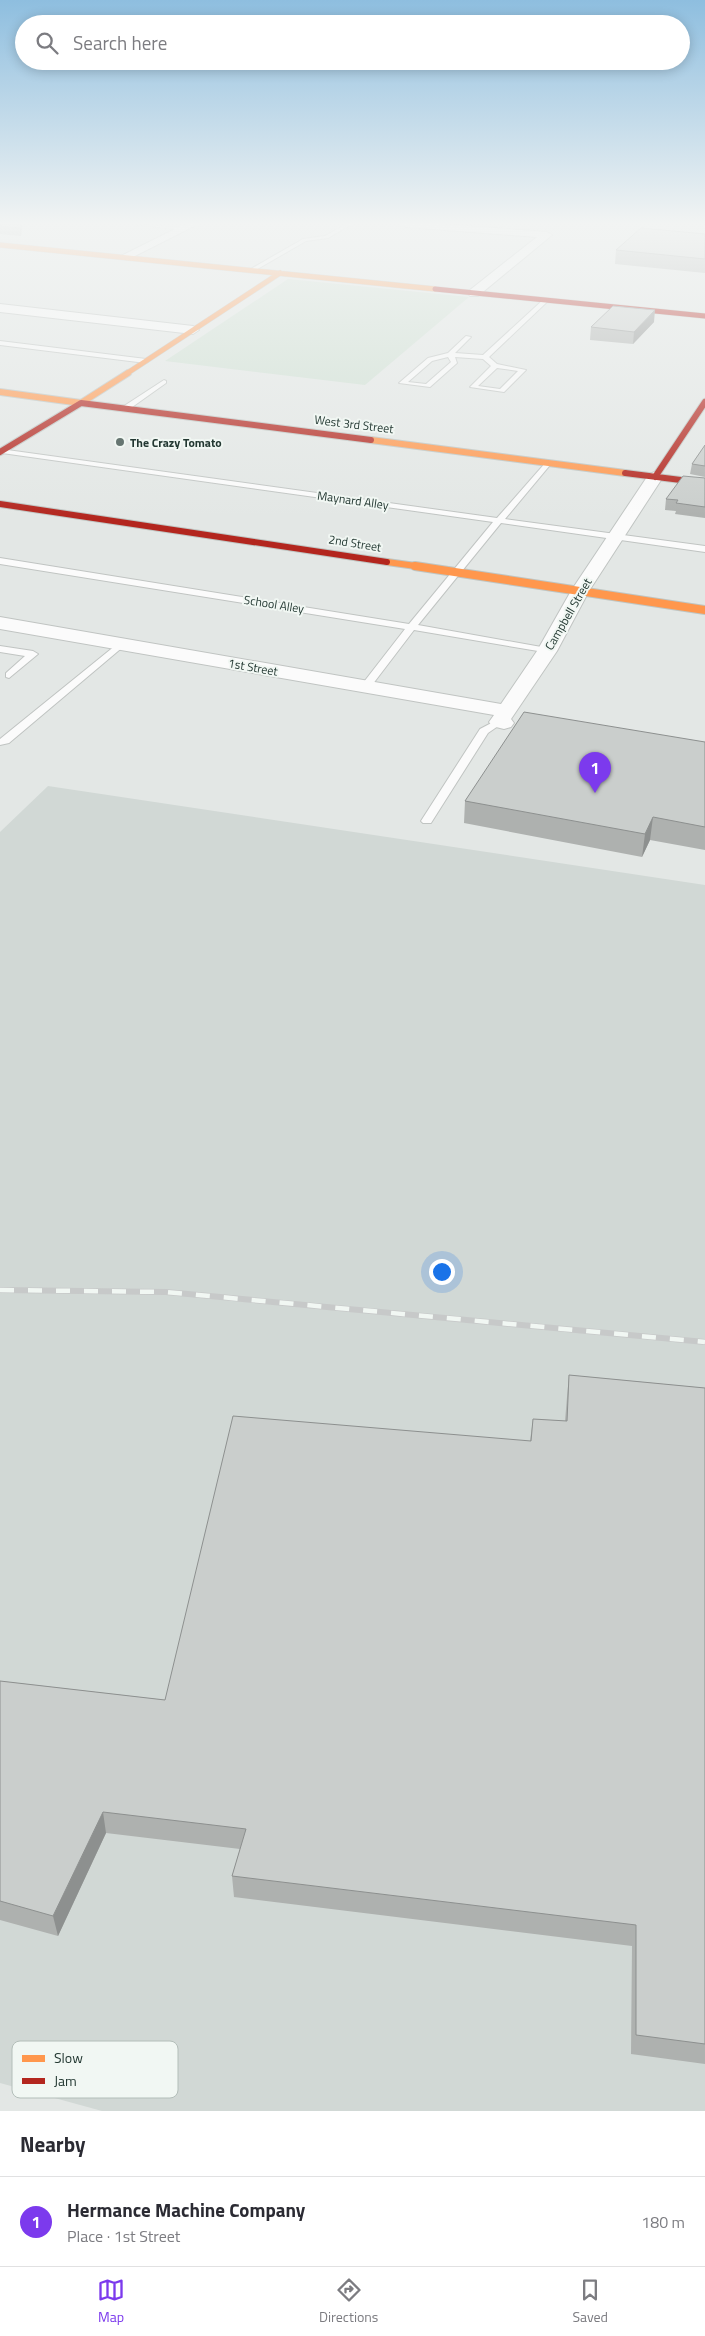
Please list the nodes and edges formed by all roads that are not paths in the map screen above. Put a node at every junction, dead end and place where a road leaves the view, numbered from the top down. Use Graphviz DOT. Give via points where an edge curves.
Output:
graph roads {
  1 [pos="127,323"];
  2 [pos="204,323"];
  3 [pos="522,323"];
  4 [pos="193,330"];
  5 [pos="468,337"];
  6 [pos="0,343"];
  7 [pos="450,355"];
  8 [pos="485,357"];
  9 [pos="146,361"];
  10 [pos="495,366"];
  11 [pos="164,382"];
  12 [pos="0,392"];
  13 [pos="705,402"];
  14 [pos="80,403"];
  15 [pos="125,408"];
  16 [pos="1,451"];
  17 [pos="547,463"];
  18 [pos="655,477"];
  19 [pos="705,483"];
  20 [pos="0,504"];
  21 [pos="498,520"];
  22 [pos="617,536"];
  23 [pos="705,549"];
  24 [pos="0,561"];
  25 [pos="456,573"];
  26 [pos="580,591"];
  27 [pos="705,610"];
  28 [pos="0,624"];
  29 [pos="412,627"];
  30 [pos="121,644"];
  31 [pos="0,649"];
  32 [pos="547,651"];
  33 [pos="4,674"];
  34 [pos="0,682"];
  35 [pos="365,687"];
  36 [pos="508,719"];
  37 [pos="0,742"];
  38 [pos="427,821"];
  1 -- 4 [label="street"];
  2 -- 4 [label="main road"];
  3 -- 8 [label="lane"];
  4 -- 9 [label="main road"];
  5 -- 7 [label="lane"];
  6 -- 9 [label="lane"];
  7 -- 7 [label="lane" via="454,362 428,386 402,383 430,359"];
  7 -- 8 [label="lane"];
  8 -- 10 [label="lane"];
  9 -- 14 [label="main road"];
  10 -- 10 [label="lane" via="489,371 473,387 502,391 523,370"];
  11 -- 15 [label="lane"];
  12 -- 14 [label="main road, West 3rd Street"];
  13 -- 18 [label="main road, Campbell Street"];
  14 -- 15 [label="main road, West 3rd Street"];
  14 -- 16 [label="main road"];
  15 -- 17 [label="main road, West 3rd Street"];
  16 -- 21 [label="lane, Maynard Alley"];
  17 -- 18 [label="main road, West 3rd Street"];
  17 -- 21 [label="lane"];
  18 -- 19 [label="main road, West 3rd Street"];
  18 -- 22 [label="street, Campbell Street"];
  20 -- 25 [label="main road, 2nd Street"];
  21 -- 22 [label="lane, Maynard Alley"];
  21 -- 25 [label="lane"];
  22 -- 23 [label="lane, Maynard Alley"];
  22 -- 26 [label="street, Campbell Street"];
  24 -- 29 [label="lane, School Alley"];
  25 -- 26 [label="main road, 2nd Street"];
  25 -- 29 [label="lane"];
  26 -- 27 [label="main road, 2nd Street"];
  26 -- 32 [label="street, Campbell Street"];
  28 -- 30 [label="street, 1st Street"];
  29 -- 32 [label="lane, School Alley"];
  29 -- 35 [label="lane"];
  30 -- 35 [label="street, 1st Street"];
  30 -- 37 [label="lane"];
  31 -- 33 [label="lane" via="32,654"];
  32 -- 36 [label="street, Campbell Street"];
  33 -- 34 [label="lane"];
  35 -- 36 [label="street, 1st Street"];
  36 -- 38 [label="lane, Campbell Street" via="484,731"];
}
